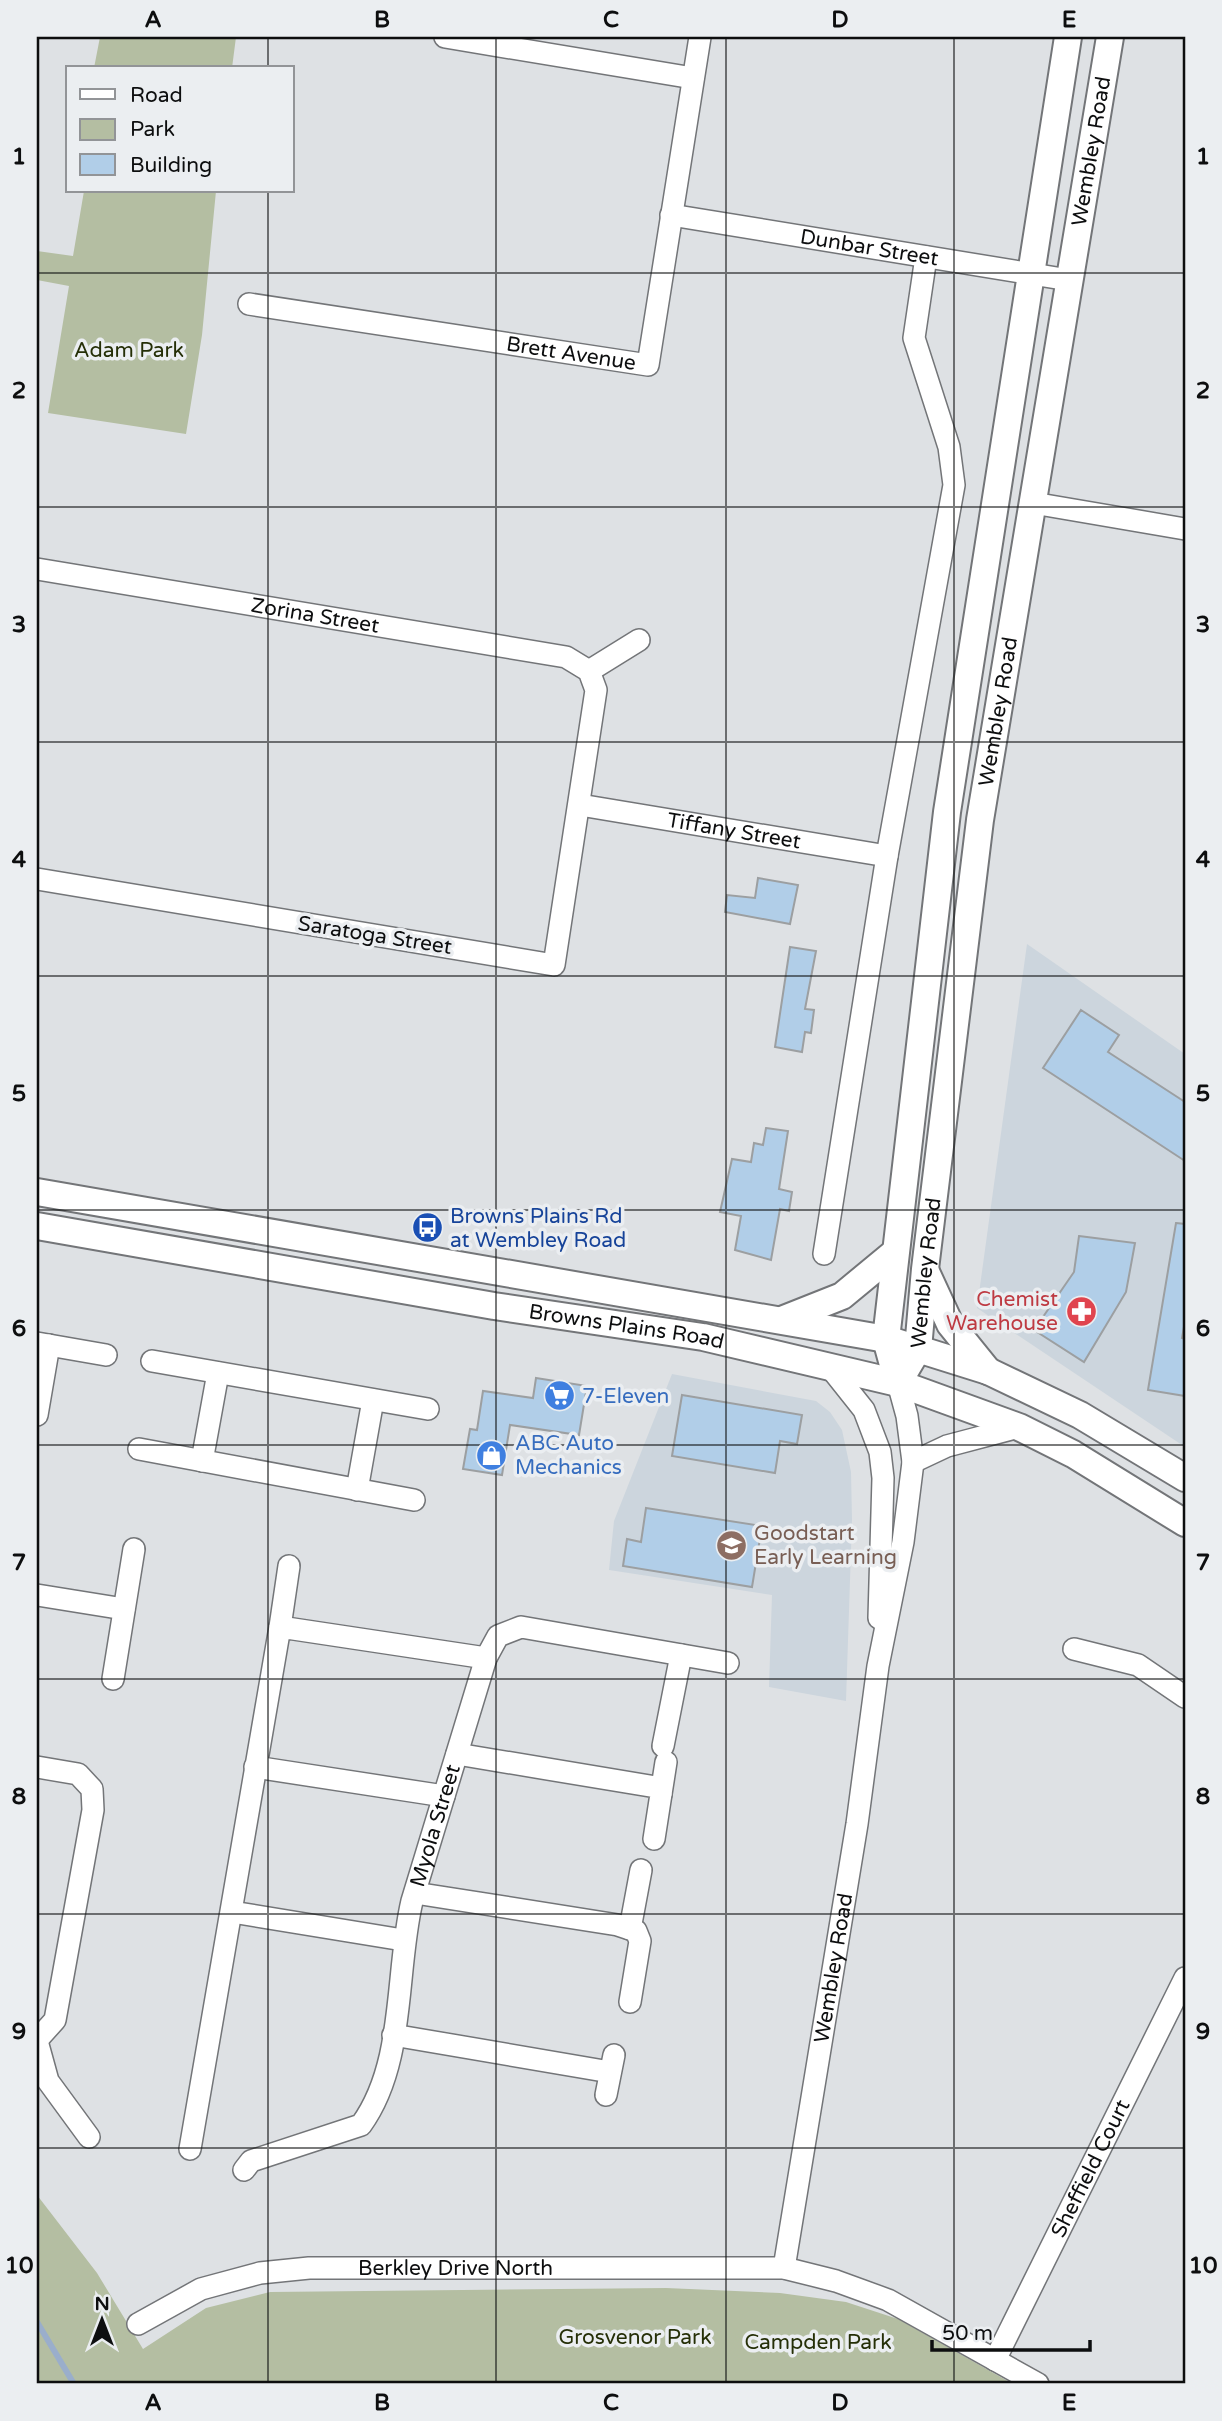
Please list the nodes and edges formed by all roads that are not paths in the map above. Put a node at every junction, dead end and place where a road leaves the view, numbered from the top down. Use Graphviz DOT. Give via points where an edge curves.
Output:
graph roads {
  1 [pos="445,37"];
  2 [pos="700,37"];
  3 [pos="1068,37"];
  4 [pos="1110,37"];
  5 [pos="693,78"];
  6 [pos="671,215"];
  7 [pos="926,257"];
  8 [pos="1029,274"];
  9 [pos="1069,280"];
  10 [pos="249,304"];
  11 [pos="1033,503"];
  12 [pos="1185,529"];
  13 [pos="37,569"];
  14 [pos="639,640"];
  15 [pos="589,671"];
  16 [pos="580,805"];
  17 [pos="887,856"];
  18 [pos="37,879"];
  19 [pos="37,1192"];
  20 [pos="37,1226"];
  21 [pos="894,1253"];
  22 [pos="824,1255"];
  23 [pos="925,1269"];
  24 [pos="706,1307"];
  25 [pos="785,1319"];
  26 [pos="886,1339"];
  27 [pos="43,1344"];
  28 [pos="918,1349"];
  29 [pos="106,1355"];
  30 [pos="152,1361"];
  31 [pos="829,1366"];
  32 [pos="988,1371"];
  33 [pos="218,1373"];
  34 [pos="898,1383"];
  35 [pos="373,1400"];
  36 [pos="428,1409"];
  37 [pos="37,1415"];
  38 [pos="1019,1427"];
  39 [pos="139,1450"];
  40 [pos="202,1461"];
  41 [pos="913,1462"];
  42 [pos="1185,1478"];
  43 [pos="357,1490"];
  44 [pos="414,1500"];
  45 [pos="1185,1523"];
  46 [pos="134,1549"];
  47 [pos="289,1566"];
  48 [pos="37,1595"];
  49 [pos="124,1609"];
  50 [pos="279,1627"];
  51 [pos="1074,1649"];
  52 [pos="681,1655"];
  53 [pos="486,1658"];
  54 [pos="728,1663"];
  55 [pos="878,1666"];
  56 [pos="113,1679"];
  57 [pos="1185,1697"];
  58 [pos="457,1754"];
  59 [pos="37,1767"];
  60 [pos="255,1767"];
  61 [pos="661,1794"];
  62 [pos="444,1796"];
  63 [pos="654,1839"];
  64 [pos="641,1870"];
  65 [pos="415,1893"];
  66 [pos="232,1912"];
  67 [pos="630,1929"];
  68 [pos="403,1940"];
  69 [pos="1185,1978"];
  70 [pos="630,2002"];
  71 [pos="393,2035"];
  72 [pos="37,2040"];
  73 [pos="606,2095"];
  74 [pos="89,2137"];
  75 [pos="190,2150"];
  76 [pos="244,2170"];
  77 [pos="784,2268"];
  78 [pos="138,2324"];
  79 [pos="995,2360"];
  80 [pos="1038,2384"];
  1 -- 5 [label="street"];
  2 -- 5 [label="street, Brett Avenue"];
  3 -- 8 [label="main road, Wembley Road"];
  4 -- 9 [label="main road, Wembley Road"];
  5 -- 6 [label="street, Brett Avenue"];
  6 -- 7 [label="street, Dunbar Street"];
  6 -- 10 [label="street, Brett Avenue" via="648,365"];
  7 -- 8 [label="street, Dunbar Street"];
  7 -- 17 [label="street" via="914,338 949,447 954,485"];
  8 -- 9 [label="street, Dunbar Street"];
  8 -- 21 [label="main road, Wembley Road" via="947,812"];
  9 -- 11 [label="main road, Wembley Road"];
  11 -- 12 [label="street"];
  11 -- 23 [label="main road, Wembley Road" via="980,820"];
  13 -- 15 [label="street, Zorina Street" via="566,657"];
  14 -- 15 [label="street"];
  15 -- 16 [label="street" via="596,690"];
  16 -- 17 [label="street, Tiffany Street"];
  16 -- 18 [label="street, Saratoga Street" via="554,965"];
  17 -- 22 [label="street"];
  19 -- 24 [label="main road, Browns Plains Road"];
  20 -- 31 [label="main road, Browns Plains Road" via="494,1306 703,1337"];
  21 -- 25 [label="main road" via="842,1296"];
  21 -- 26 [label="main road, Wembley Road"];
  23 -- 28 [label="main road, Wembley Road"];
  23 -- 32 [label="main road" via="950,1324"];
  24 -- 25 [label="main road, Browns Plains Road"];
  24 -- 34 [label="main road" via="737,1323 822,1343"];
  25 -- 26 [label="main road, Browns Plains Road"];
  26 -- 28 [label="main road, Browns Plains Road"];
  26 -- 34 [label="main road, Wembley Road"];
  27 -- 29 [label="street"];
  27 -- 37 [label="street"];
  28 -- 32 [label="main road, Browns Plains Road"];
  28 -- 34 [label="main road, Wembley Road"];
  30 -- 33 [label="street"];
  31 -- 34 [label="main road, Browns Plains Road"];
  31 -- 55 [label="street, Wembley Road" via="864,1410 880,1452"];
  32 -- 42 [label="main road, Browns Plains Road" via="1080,1415"];
  33 -- 35 [label="street"];
  33 -- 40 [label="street"];
  34 -- 38 [label="main road, Browns Plains Road"];
  34 -- 41 [label="street, Wembley Road"];
  35 -- 36 [label="street"];
  35 -- 43 [label="street"];
  38 -- 41 [label="street" via="957,1443"];
  38 -- 45 [label="main road, Browns Plains Road" via="1073,1454"];
  39 -- 40 [label="street"];
  40 -- 43 [label="street"];
  41 -- 55 [label="street, Wembley Road" via="903,1542"];
  43 -- 44 [label="street"];
  46 -- 49 [label="street"];
  47 -- 50 [label="street"];
  48 -- 49 [label="street"];
  49 -- 56 [label="street"];
  50 -- 53 [label="street"];
  50 -- 60 [label="street"];
  51 -- 57 [label="street" via="1138,1665"];
  52 -- 53 [label="street, Myola Street" via="522,1627 498,1636"];
  52 -- 54 [label="street, Myola Street"];
  52 -- 61 [label="street"];
  53 -- 58 [label="street, Myola Street"];
  55 -- 77 [label="street, Wembley Road" via="857,1824"];
  58 -- 61 [label="street" via="640,1783 656,1787"];
  58 -- 62 [label="street, Myola Street"];
  59 -- 72 [label="street" via="78,1774 92,1789 93,1810 55,2020"];
  60 -- 62 [label="street"];
  60 -- 66 [label="street"];
  61 -- 63 [label="street"];
  62 -- 65 [label="street, Myola Street"];
  64 -- 67 [label="street"];
  65 -- 67 [label="street"];
  65 -- 68 [label="street, Myola Street"];
  66 -- 68 [label="street"];
  66 -- 75 [label="street"];
  67 -- 70 [label="street" via="640,1941"];
  68 -- 71 [label="street, Myola Street"];
  69 -- 79 [label="street, Sheffield Court"];
  71 -- 73 [label="street" via="612,2063"];
  71 -- 76 [label="street, Myola Street" via="372,2110 361,2125 251,2161"];
  72 -- 74 [label="street" via="48,2081"];
  77 -- 78 [label="street, Berkley Drive North" via="309,2268 260,2273 201,2289"];
  77 -- 79 [label="street, Berkley Drive North" via="888,2300"];
  79 -- 80 [label="street, Berkley Drive North"];
}
